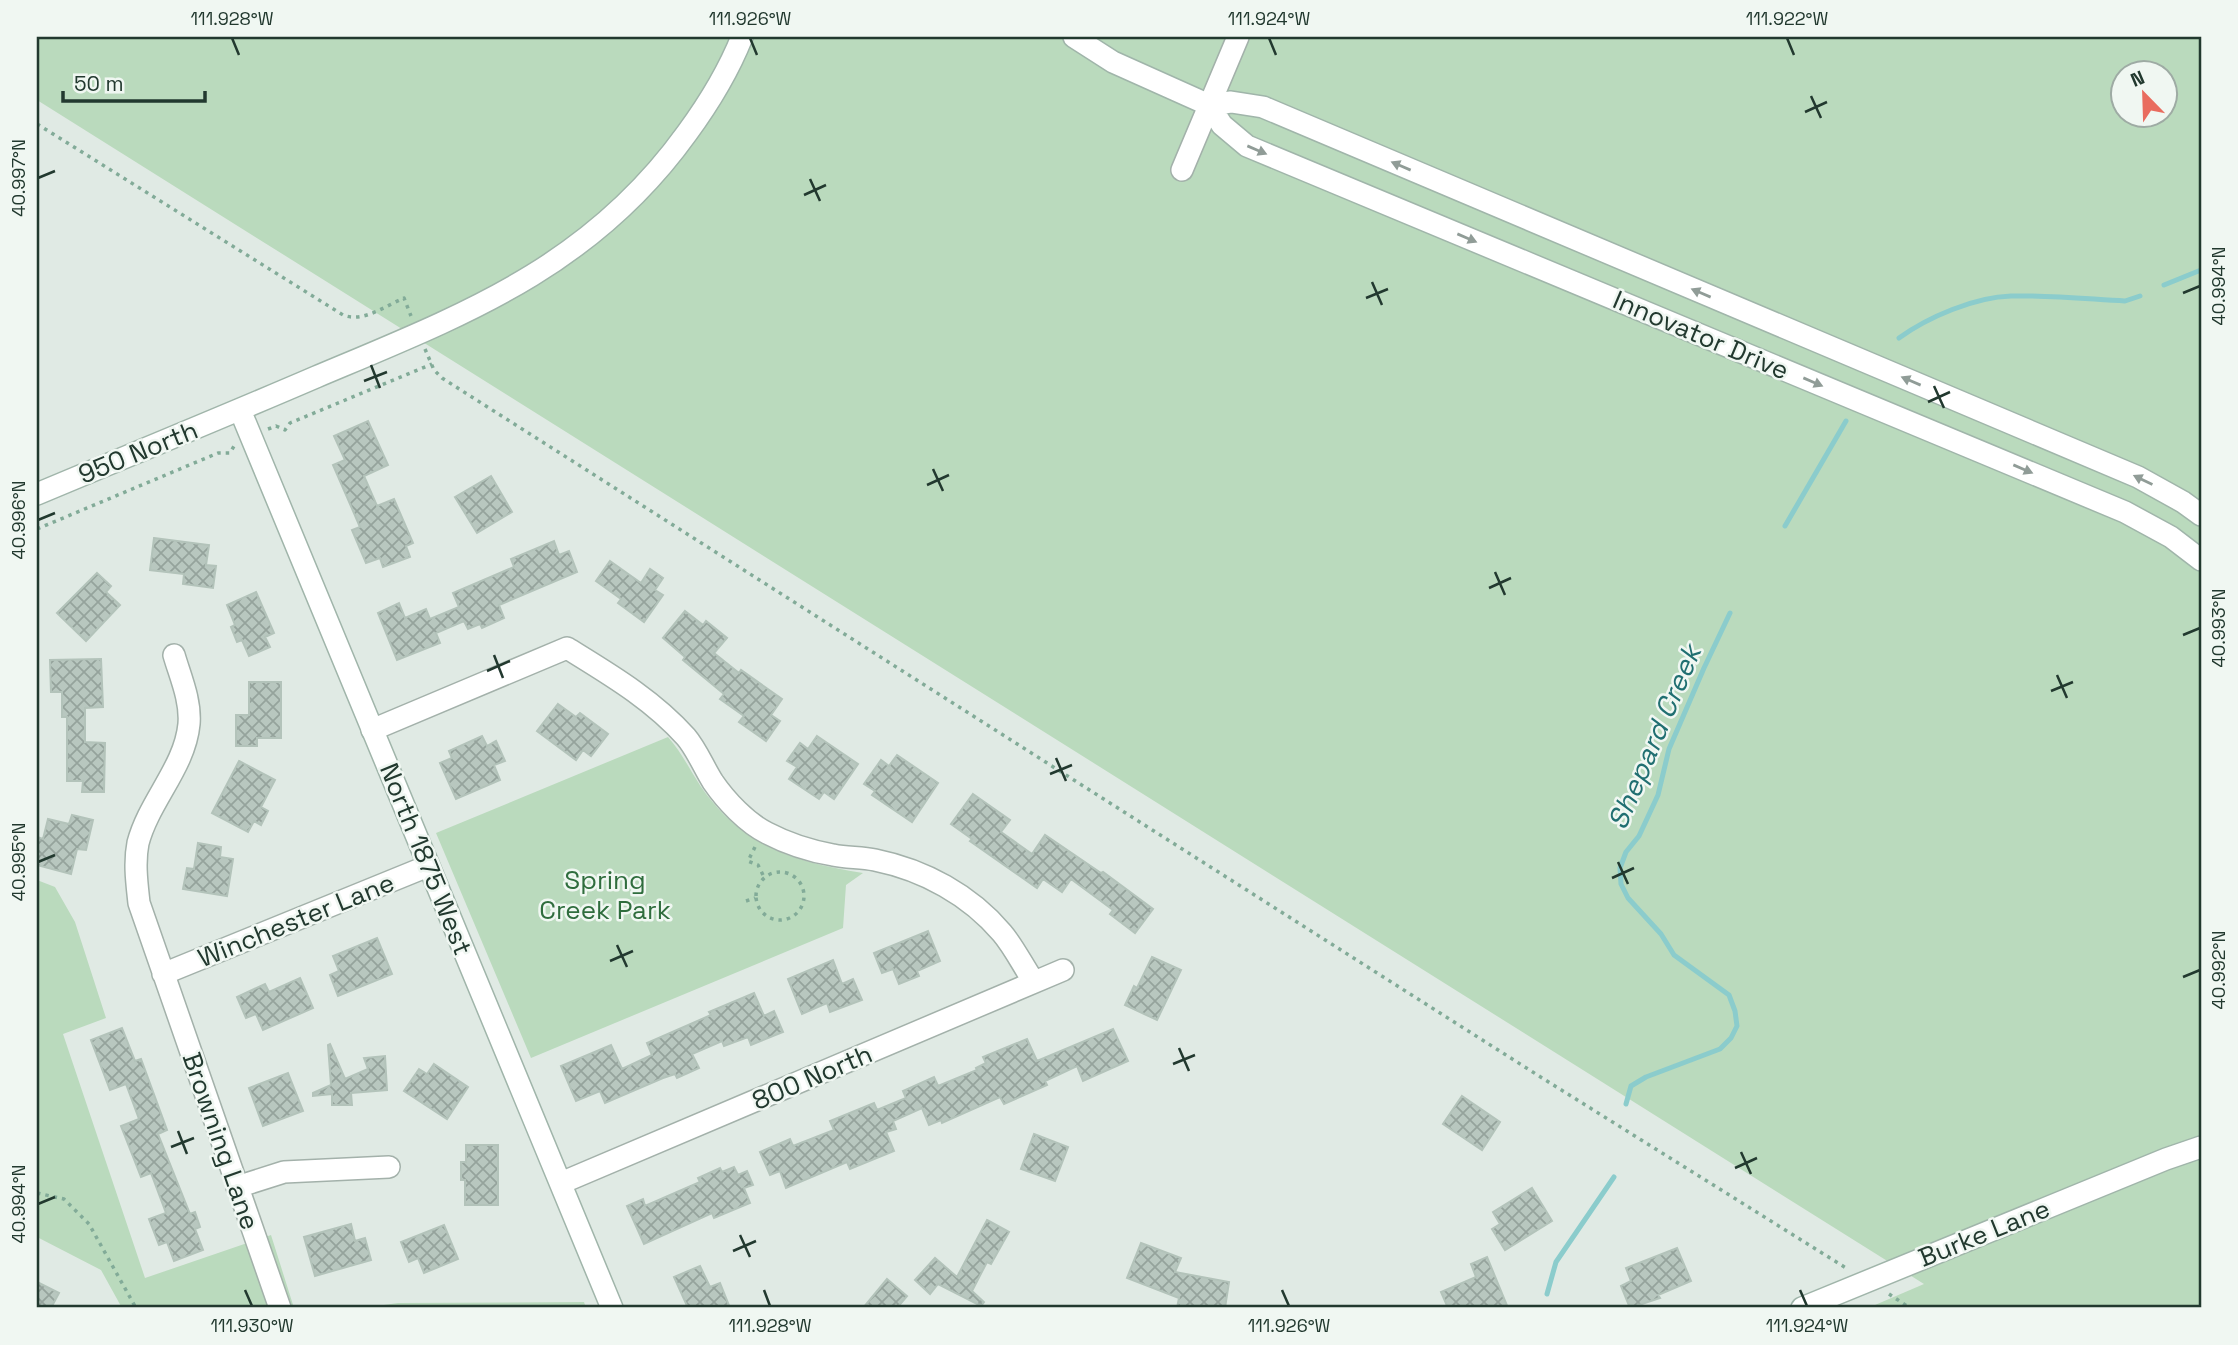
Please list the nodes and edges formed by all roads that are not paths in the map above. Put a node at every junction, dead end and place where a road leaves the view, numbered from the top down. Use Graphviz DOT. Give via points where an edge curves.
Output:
graph roads {
  1 [pos="742,37"];
  2 [pos="1074,37"];
  3 [pos="1238,37"];
  4 [pos="1209,105"];
  5 [pos="1182,170"];
  6 [pos="240,410"];
  7 [pos="37,494"];
  8 [pos="2201,514"];
  9 [pos="2201,560"];
  10 [pos="174,655"];
  11 [pos="372,730"];
  12 [pos="428,866"];
  13 [pos="1063,970"];
  14 [pos="163,974"];
  15 [pos="1034,982"];
  16 [pos="2201,1138"];
  17 [pos="2201,1147"];
  18 [pos="2165,1158"];
  19 [pos="389,1167"];
  20 [pos="561,1183"];
  21 [pos="237,1187"];
  22 [pos="280,1308"];
  23 [pos="612,1308"];
  24 [pos="1802,1308"];
  1 -- 6 [label="street, 950 North" via="710,100 667,161 618,213 563,257 453,319"];
  2 -- 4 [label="street, Innovator Drive" via="1113,62"];
  3 -- 4 [label="street"];
  4 -- 5 [label="street"];
  8 -- 4 [label="street, Innovator Drive, one-way" via="2137,477 1263,107 1231,102"];
  4 -- 9 [label="street, Innovator Drive, one-way" via="1222,125 1247,146 2125,512"];
  6 -- 7 [label="street, 950 North"];
  6 -- 11 [label="street, North 1875 West"];
  10 -- 14 [label="street, Browning Lane" via="189,723 181,754 138,844 136,871 139,903"];
  11 -- 12 [label="street, North 1875 West"];
  11 -- 15 [label="street" via="567,648 664,715 688,739 714,784 765,832 797,846 914,871 948,887 975,905 1003,934"];
  12 -- 14 [label="street, Winchester Lane"];
  12 -- 20 [label="street, North 1875 West"];
  13 -- 15 [label="street, 800 North"];
  14 -- 21 [label="street, Browning Lane"];
  15 -- 20 [label="street, 800 North"];
  16 -- 18 [label="street, Burke Lane"];
  17 -- 18 [label="street, Burke Lane"];
  18 -- 24 [label="street, Burke Lane"];
  19 -- 21 [label="street" via="284,1172"];
  20 -- 23 [label="street, North 1875 West"];
  21 -- 22 [label="street, Browning Lane"];
}
